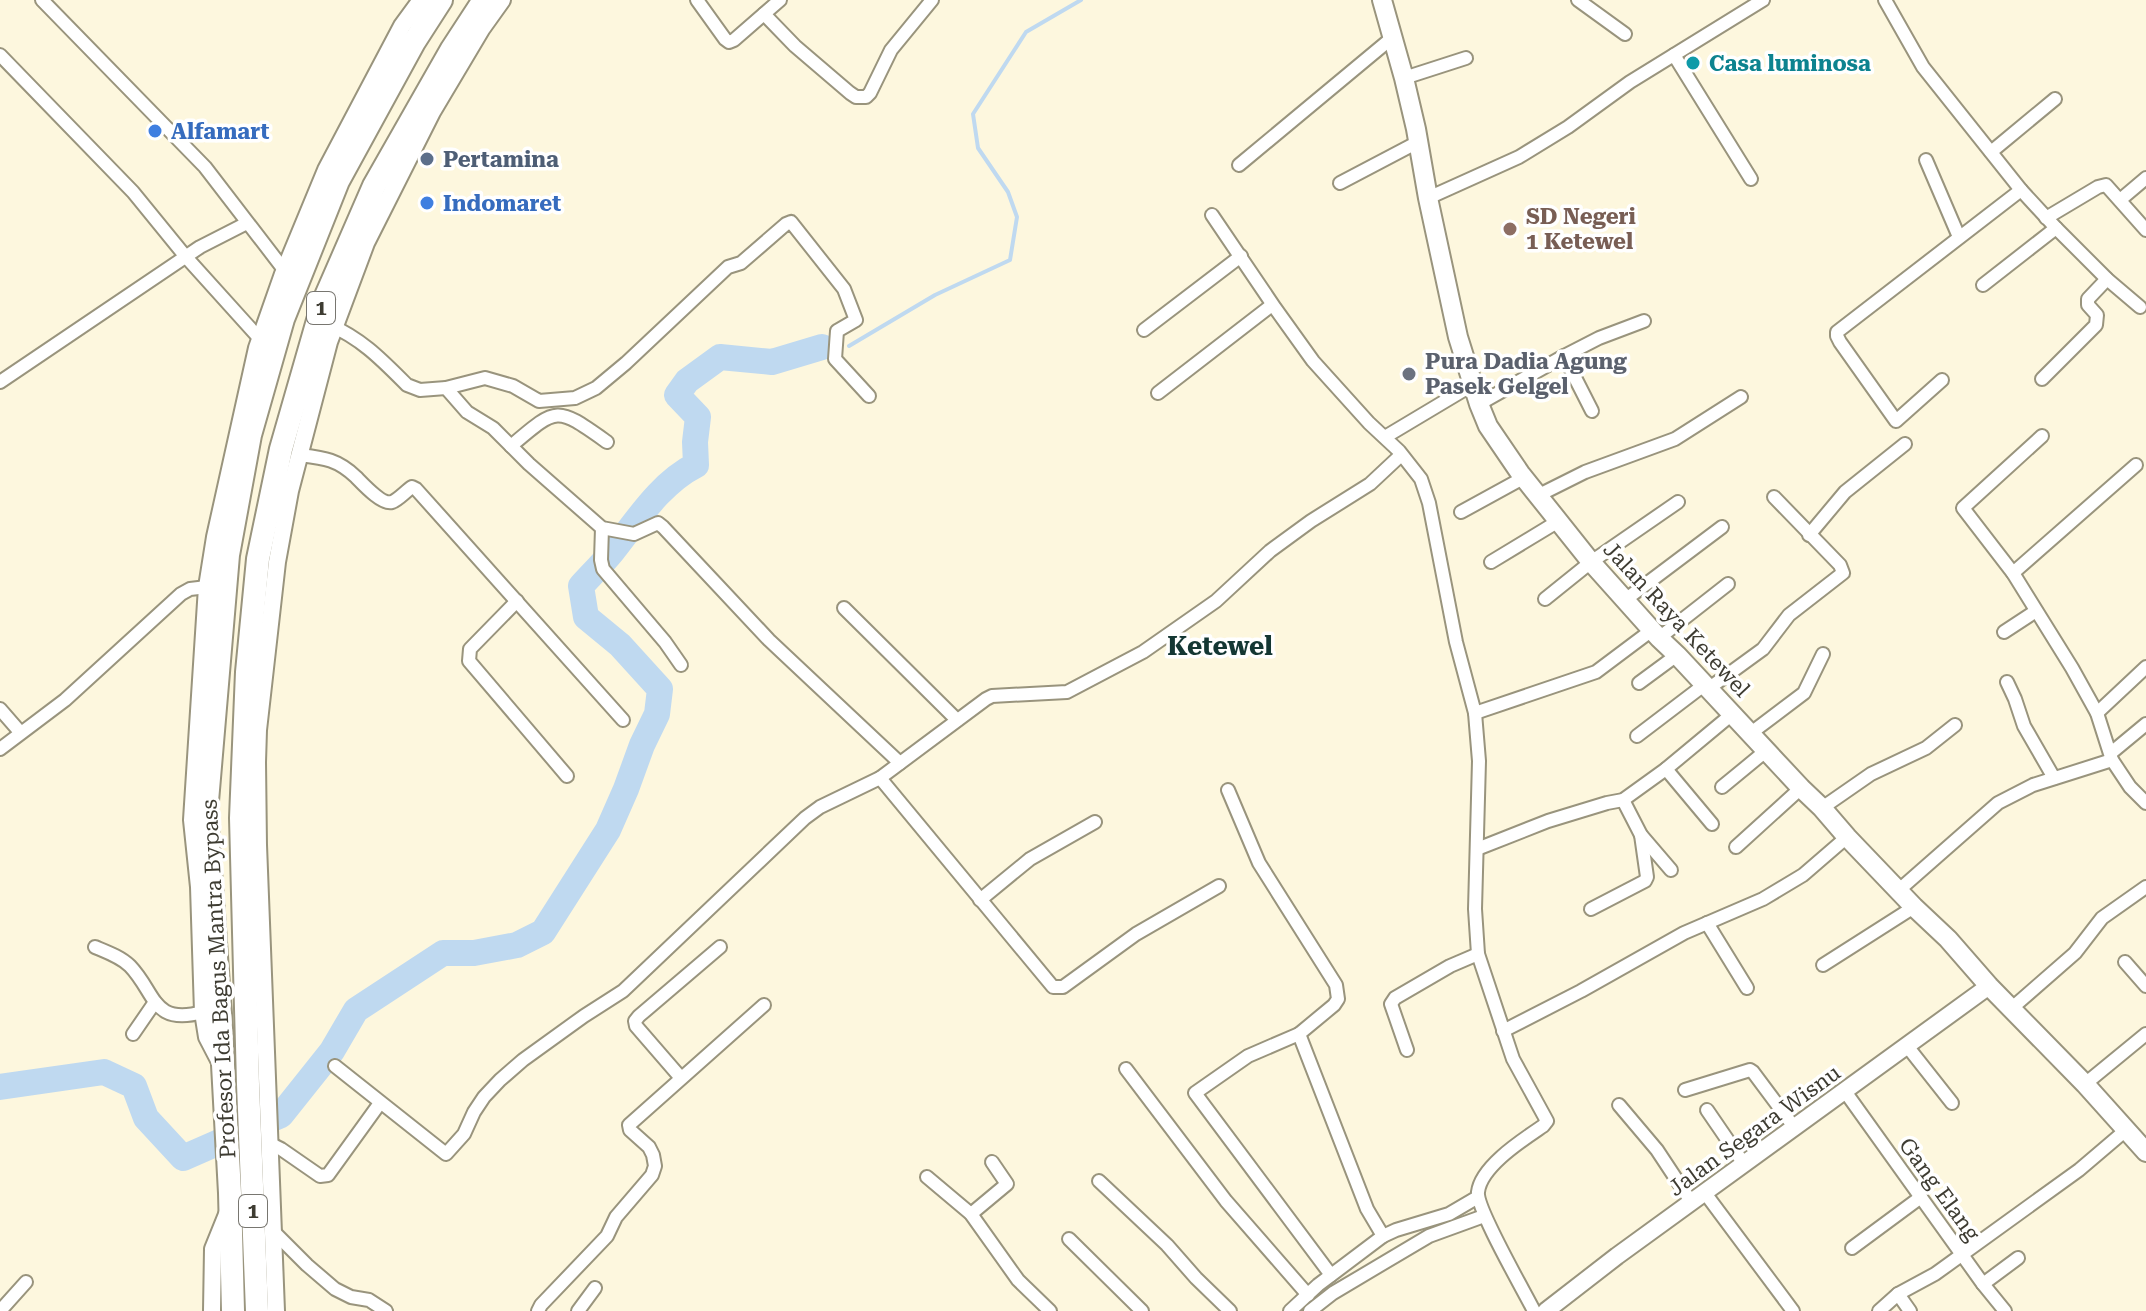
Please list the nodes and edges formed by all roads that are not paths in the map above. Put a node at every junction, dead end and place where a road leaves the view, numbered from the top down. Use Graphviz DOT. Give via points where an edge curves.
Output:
graph roads {
  1 [pos="42,0"];
  2 [pos="421,0"];
  3 [pos="441,0"];
  4 [pos="484,0"];
  5 [pos="502,0"];
  6 [pos="697,0"];
  7 [pos="780,0"];
  8 [pos="932,0"];
  9 [pos="1382,0"];
  10 [pos="1578,0"];
  11 [pos="1763,0"];
  12 [pos="1885,0"];
  13 [pos="764,14"];
  14 [pos="1625,34"];
  15 [pos="1393,37"];
  16 [pos="0,55"];
  17 [pos="1674,55"];
  18 [pos="1466,58"];
  19 [pos="1404,78"];
  20 [pos="2055,99"];
  21 [pos="1418,142"];
  22 [pos="1991,152"];
  23 [pos="1926,160"];
  24 [pos="1239,165"];
  25 [pos="2146,178"];
  26 [pos="1751,179"];
  27 [pos="1340,183"];
  28 [pos="2021,190"];
  29 [pos="1428,198"];
  30 [pos="2120,200"];
  31 [pos="1212,215"];
  32 [pos="2046,218"];
  33 [pos="247,223"];
  34 [pos="2056,228"];
  35 [pos="2146,230"];
  36 [pos="1959,237"];
  37 [pos="1241,256"];
  38 [pos="186,257"];
  39 [pos="285,271"];
  40 [pos="2107,279"];
  41 [pos="1983,285"];
  42 [pos="1272,305"];
  43 [pos="2140,307"];
  44 [pos="1644,321"];
  45 [pos="326,323"];
  46 [pos="1144,330"];
  47 [pos="260,339"];
  48 [pos="1564,356"];
  49 [pos="2042,379"];
  50 [pos="1942,380"];
  51 [pos="0,382"];
  52 [pos="1472,385"];
  53 [pos="446,388"];
  54 [pos="1158,393"];
  55 [pos="869,396"];
  56 [pos="1741,397"];
  57 [pos="1479,404"];
  58 [pos="1592,411"];
  59 [pos="2042,436"];
  60 [pos="1385,437"];
  61 [pos="607,442"];
  62 [pos="1905,444"];
  63 [pos="511,446"];
  64 [pos="299,455"];
  65 [pos="1401,455"];
  66 [pos="2136,465"];
  67 [pos="1523,478"];
  68 [pos="1537,496"];
  69 [pos="1774,497"];
  70 [pos="1678,502"];
  71 [pos="1461,512"];
  72 [pos="1557,522"];
  73 [pos="1722,527"];
  74 [pos="607,529"];
  75 [pos="1809,535"];
  76 [pos="1491,562"];
  77 [pos="1591,562"];
  78 [pos="2013,573"];
  79 [pos="1728,584"];
  80 [pos="207,587"];
  81 [pos="1545,599"];
  82 [pos="1625,600"];
  83 [pos="517,601"];
  84 [pos="844,608"];
  85 [pos="2036,611"];
  86 [pos="2004,632"];
  87 [pos="1656,634"];
  88 [pos="220,648"];
  89 [pos="249,649"];
  90 [pos="1823,654"];
  91 [pos="1677,655"];
  92 [pos="681,665"];
  93 [pos="2146,667"];
  94 [pos="2007,682"];
  95 [pos="1639,683"];
  96 [pos="1706,687"];
  97 [pos="0,709"];
  98 [pos="1475,713"];
  99 [pos="2097,713"];
  100 [pos="1731,715"];
  101 [pos="623,720"];
  102 [pos="957,720"];
  103 [pos="2146,724"];
  104 [pos="1955,725"];
  105 [pos="20,732"];
  106 [pos="1751,733"];
  107 [pos="1637,736"];
  108 [pos="0,749"];
  109 [pos="1767,750"];
  110 [pos="2112,757"];
  111 [pos="900,763"];
  112 [pos="1666,769"];
  113 [pos="567,776"];
  114 [pos="880,778"];
  115 [pos="2054,778"];
  116 [pos="1722,787"];
  117 [pos="1801,788"];
  118 [pos="1228,790"];
  119 [pos="1623,800"];
  120 [pos="2146,803"];
  121 [pos="1822,808"];
  122 [pos="1095,822"];
  123 [pos="1712,824"];
  124 [pos="1641,835"];
  125 [pos="1847,837"];
  126 [pos="1736,847"];
  127 [pos="1477,849"];
  128 [pos="1671,870"];
  129 [pos="1219,886"];
  130 [pos="2146,887"];
  131 [pos="1899,890"];
  132 [pos="980,900"];
  133 [pos="1914,907"];
  134 [pos="1591,909"];
  135 [pos="1707,923"];
  136 [pos="95,947"];
  137 [pos="720,947"];
  138 [pos="1478,954"];
  139 [pos="2125,962"];
  140 [pos="1823,965"];
  141 [pos="1989,986"];
  142 [pos="2146,986"];
  143 [pos="1747,988"];
  144 [pos="155,1002"];
  145 [pos="764,1005"];
  146 [pos="2012,1008"];
  147 [pos="203,1012"];
  148 [pos="1503,1031"];
  149 [pos="133,1034"];
  150 [pos="1299,1034"];
  151 [pos="2146,1034"];
  152 [pos="1907,1046"];
  153 [pos="1407,1050"];
  154 [pos="335,1066"];
  155 [pos="1126,1069"];
  156 [pos="223,1076"];
  157 [pos="681,1078"];
  158 [pos="257,1084"];
  159 [pos="2085,1084"];
  160 [pos="1685,1090"];
  161 [pos="1844,1090"];
  162 [pos="380,1103"];
  163 [pos="1952,1103"];
  164 [pos="1619,1105"];
  165 [pos="1707,1110"];
  166 [pos="1794,1127"];
  167 [pos="2126,1130"];
  168 [pos="263,1141"];
  169 [pos="2146,1152"];
  170 [pos="992,1162"];
  171 [pos="1744,1164"];
  172 [pos="927,1177"];
  173 [pos="1099,1181"];
  174 [pos="1478,1197"];
  175 [pos="1921,1197"];
  176 [pos="1698,1198"];
  177 [pos="242,1207"];
  178 [pos="971,1214"];
  179 [pos="1484,1216"];
  180 [pos="272,1230"];
  181 [pos="1383,1236"];
  182 [pos="1069,1239"];
  183 [pos="1852,1248"];
  184 [pos="1963,1254"];
  185 [pos="2018,1258"];
  186 [pos="1331,1275"];
  187 [pos="231,1279"];
  188 [pos="255,1279"];
  189 [pos="26,1282"];
  190 [pos="1983,1284"];
  191 [pos="595,1288"];
  192 [pos="1898,1294"];
  193 [pos="1308,1295"];
  194 [pos="0,1311"];
  195 [pos="212,1311"];
  196 [pos="233,1311"];
  197 [pos="257,1311"];
  198 [pos="276,1311"];
  199 [pos="386,1311"];
  200 [pos="538,1311"];
  201 [pos="578,1311"];
  202 [pos="1050,1311"];
  203 [pos="1142,1311"];
  204 [pos="1230,1311"];
  205 [pos="1290,1311"];
  206 [pos="1310,1311"];
  207 [pos="1534,1311"];
  208 [pos="1546,1311"];
  209 [pos="1793,1311"];
  210 [pos="1879,1311"];
  211 [pos="1910,1311"];
  212 [pos="2005,1311"];
  1 -- 33 [label="street" via="205,167"];
  2 -- 39 [label="street" via="326,170"];
  3 -- 88 [label="highway, 1" via="338,181 283,319 250,435 228,555"];
  4 -- 45 [label="highway, 1" via="374,186 323,303"];
  5 -- 45 [label="street" via="432,112"];
  6 -- 13 [label="street" via="729,42"];
  7 -- 13 [label="street"];
  8 -- 13 [label="street" via="891,50 866,97 850,93"];
  9 -- 15 [label="main road, Jalan Raya Ketewel"];
  10 -- 14 [label="street"];
  11 -- 17 [label="street"];
  12 -- 22 [label="street" via="1923,67"];
  15 -- 19 [label="main road, Jalan Raya Ketewel"];
  15 -- 24 [label="street"];
  16 -- 38 [label="street" via="133,192"];
  17 -- 26 [label="street"];
  17 -- 29 [label="street" via="1519,157"];
  18 -- 19 [label="street"];
  19 -- 21 [label="main road, Jalan Raya Ketewel"];
  20 -- 22 [label="street"];
  21 -- 27 [label="street"];
  21 -- 29 [label="main road, Jalan Raya Ketewel"];
  22 -- 28 [label="street"];
  23 -- 36 [label="street"];
  25 -- 30 [label="street"];
  28 -- 32 [label="street"];
  28 -- 36 [label="street"];
  29 -- 52 [label="main road, Jalan Raya Ketewel"];
  30 -- 32 [label="street" via="2102,186"];
  30 -- 35 [label="street"];
  31 -- 37 [label="street"];
  32 -- 34 [label="street"];
  33 -- 38 [label="street"];
  33 -- 39 [label="street"];
  34 -- 40 [label="street"];
  34 -- 41 [label="street"];
  36 -- 50 [label="street" via="1837,336 1896,421"];
  37 -- 42 [label="street"];
  37 -- 46 [label="street"];
  38 -- 47 [label="street"];
  38 -- 51 [label="street"];
  39 -- 47 [label="street"];
  40 -- 43 [label="street"];
  40 -- 49 [label="street" via="2088,299 2096,325"];
  42 -- 54 [label="street"];
  42 -- 60 [label="street" via="1313,361"];
  44 -- 48 [label="street"];
  45 -- 53 [label="street" via="371,348 414,390"];
  45 -- 64 [label="street"];
  45 -- 89 [label="highway, 1" via="281,449 258,559"];
  47 -- 80 [label="street"];
  48 -- 57 [label="street"];
  48 -- 58 [label="street"];
  52 -- 57 [label="main road, Jalan Raya Ketewel"];
  52 -- 60 [label="street"];
  53 -- 55 [label="street" via="485,378 539,401 575,398 596,388 728,267 741,263 791,222 844,289 856,320 837,331 835,359"];
  53 -- 63 [label="street"];
  56 -- 68 [label="street" via="1675,439"];
  57 -- 67 [label="main road, Jalan Raya Ketewel"];
  59 -- 78 [label="street" via="1963,508"];
  60 -- 65 [label="street"];
  61 -- 63 [label="street" via="574,418 555,414"];
  62 -- 75 [label="street" via="1845,492"];
  63 -- 74 [label="street"];
  64 -- 83 [label="street" via="331,459 387,502 414,488"];
  64 -- 158 [label="street" via="277,562 258,730"];
  65 -- 98 [label="street" via="1421,479 1429,503"];
  65 -- 102 [label="street" via="1370,484 1270,551 1216,601 1143,652 1067,692 992,696"];
  66 -- 78 [label="street"];
  67 -- 68 [label="main road, Jalan Raya Ketewel"];
  67 -- 71 [label="street"];
  68 -- 72 [label="main road, Jalan Raya Ketewel"];
  69 -- 75 [label="street"];
  70 -- 77 [label="street"];
  72 -- 76 [label="street"];
  72 -- 77 [label="main road, Jalan Raya Ketewel"];
  73 -- 82 [label="street"];
  74 -- 92 [label="street" via="602,564"];
  74 -- 111 [label="street" via="634,534 658,523 769,640"];
  75 -- 96 [label="street" via="1842,568 1841,575 1789,615 1763,649"];
  77 -- 81 [label="street"];
  77 -- 82 [label="main road, Jalan Raya Ketewel"];
  78 -- 85 [label="street"];
  79 -- 87 [label="street"];
  80 -- 105 [label="street" via="181,594 72,693"];
  80 -- 147 [label="street" via="192,820"];
  82 -- 87 [label="main road, Jalan Raya Ketewel"];
  83 -- 101 [label="street"];
  83 -- 113 [label="street" via="470,649 469,661"];
  84 -- 102 [label="street"];
  85 -- 86 [label="street"];
  85 -- 99 [label="street"];
  87 -- 91 [label="main road, Jalan Raya Ketewel"];
  87 -- 98 [label="street" via="1596,672"];
  88 -- 89 [label="highway"];
  88 -- 156 [label="highway, Profesor Ida Bagus Mantra Bypass / 1" via="206,813"];
  89 -- 158 [label="highway, Profesor Ida Bagus Mantra Bypass / 1" via="241,818"];
  90 -- 106 [label="street" via="1804,693"];
  91 -- 95 [label="street"];
  91 -- 96 [label="main road, Jalan Raya Ketewel"];
  93 -- 99 [label="street"];
  94 -- 115 [label="street" via="2024,726"];
  96 -- 100 [label="main road, Jalan Raya Ketewel"];
  96 -- 107 [label="street"];
  97 -- 105 [label="street"];
  98 -- 127 [label="street"];
  99 -- 110 [label="street"];
  100 -- 106 [label="main road, Jalan Raya Ketewel"];
  100 -- 112 [label="street"];
  102 -- 111 [label="street"];
  103 -- 110 [label="street"];
  104 -- 121 [label="street"];
  105 -- 108 [label="street"];
  106 -- 109 [label="main road, Jalan Raya Ketewel"];
  109 -- 116 [label="street"];
  109 -- 117 [label="main road, Jalan Raya Ketewel"];
  110 -- 115 [label="street"];
  110 -- 120 [label="street"];
  111 -- 114 [label="street"];
  112 -- 119 [label="street"];
  112 -- 123 [label="street"];
  114 -- 132 [label="street"];
  114 -- 162 [label="street" via="805,818 623,991 523,1060 484,1097 446,1154"];
  115 -- 131 [label="street" via="1998,803"];
  117 -- 121 [label="main road, Jalan Raya Ketewel"];
  117 -- 126 [label="street"];
  118 -- 150 [label="street" via="1259,863 1338,990 1334,1005"];
  119 -- 124 [label="street"];
  119 -- 127 [label="street"];
  121 -- 125 [label="main road, Jalan Raya Ketewel"];
  122 -- 132 [label="street" via="1030,859"];
  124 -- 128 [label="street"];
  124 -- 134 [label="street" via="1645,881"];
  125 -- 131 [label="main road, Jalan Raya Ketewel"];
  125 -- 135 [label="street" via="1803,875"];
  127 -- 138 [label="street"];
  129 -- 132 [label="street" via="1058,988"];
  130 -- 146 [label="street" via="2102,918 2075,953"];
  131 -- 133 [label="main road, Jalan Raya Ketewel"];
  133 -- 140 [label="street"];
  133 -- 141 [label="main road, Jalan Raya Ketewel"];
  135 -- 143 [label="street"];
  135 -- 148 [label="street"];
  136 -- 144 [label="street" via="130,966"];
  137 -- 157 [label="street" via="635,1021"];
  138 -- 148 [label="street"];
  138 -- 153 [label="street" via="1395,998 1391,1004"];
  139 -- 142 [label="street"];
  141 -- 146 [label="main road, Jalan Raya Ketewel"];
  141 -- 152 [label="street, Jalan Segara Wisnu"];
  144 -- 147 [label="street" via="169,1014"];
  144 -- 149 [label="street"];
  145 -- 157 [label="street"];
  146 -- 159 [label="main road, Jalan Raya Ketewel"];
  147 -- 156 [label="street"];
  148 -- 174 [label="street" via="1547,1121 1493,1165"];
  150 -- 181 [label="street" via="1367,1209"];
  150 -- 186 [label="street" via="1248,1056 1195,1093"];
  151 -- 159 [label="street"];
  152 -- 161 [label="street, Jalan Segara Wisnu"];
  152 -- 163 [label="street"];
  154 -- 162 [label="street"];
  155 -- 193 [label="street" via="1226,1201"];
  156 -- 177 [label="highway, Profesor Ida Bagus Mantra Bypass / 1" via="228,1165"];
  157 -- 200 [label="street" via="629,1125 653,1155 652,1175 616,1217 607,1236"];
  158 -- 168 [label="highway, Profesor Ida Bagus Mantra Bypass / 1"];
  159 -- 167 [label="main road, Jalan Raya Ketewel"];
  160 -- 166 [label="street" via="1750,1070"];
  161 -- 166 [label="street, Jalan Segara Wisnu"];
  161 -- 175 [label="street, Gang Elang"];
  162 -- 168 [label="street" via="328,1175 320,1176"];
  164 -- 176 [label="street"];
  165 -- 171 [label="street"];
  166 -- 171 [label="street, Jalan Segara Wisnu"];
  167 -- 169 [label="main road, Jalan Raya Ketewel"];
  167 -- 184 [label="street"];
  168 -- 177 [label="highway, Profesor Ida Bagus Mantra Bypass / 1"];
  168 -- 180 [label="street"];
  170 -- 178 [label="street" via="1007,1184"];
  171 -- 176 [label="street, Jalan Segara Wisnu"];
  172 -- 178 [label="street"];
  173 -- 204 [label="street"];
  174 -- 179 [label="street"];
  174 -- 181 [label="street" via="1449,1214"];
  175 -- 183 [label="street"];
  175 -- 184 [label="street, Gang Elang"];
  176 -- 208 [label="street, Jalan Segara Wisnu"];
  176 -- 209 [label="street"];
  177 -- 180 [label="street"];
  177 -- 187 [label="highway, Profesor Ida Bagus Mantra Bypass / 1"];
  177 -- 188 [label="highway, Profesor Ida Bagus Mantra Bypass / 1"];
  177 -- 195 [label="street" via="213,1249"];
  178 -- 202 [label="street" via="1018,1280"];
  179 -- 206 [label="street" via="1429,1236"];
  179 -- 207 [label="street"];
  180 -- 198 [label="street"];
  180 -- 199 [label="street" via="335,1289"];
  181 -- 186 [label="street"];
  182 -- 203 [label="street"];
  184 -- 190 [label="street, Gang Elang"];
  184 -- 192 [label="street"];
  185 -- 190 [label="street"];
  186 -- 193 [label="street"];
  187 -- 188 [label="highway"];
  187 -- 196 [label="highway, Profesor Ida Bagus Mantra Bypass / 1"];
  188 -- 197 [label="highway, Profesor Ida Bagus Mantra Bypass / 1"];
  189 -- 194 [label="street"];
  190 -- 212 [label="street, Gang Elang"];
  191 -- 201 [label="street"];
  192 -- 210 [label="street"];
  192 -- 211 [label="street"];
  193 -- 205 [label="street"];
}
